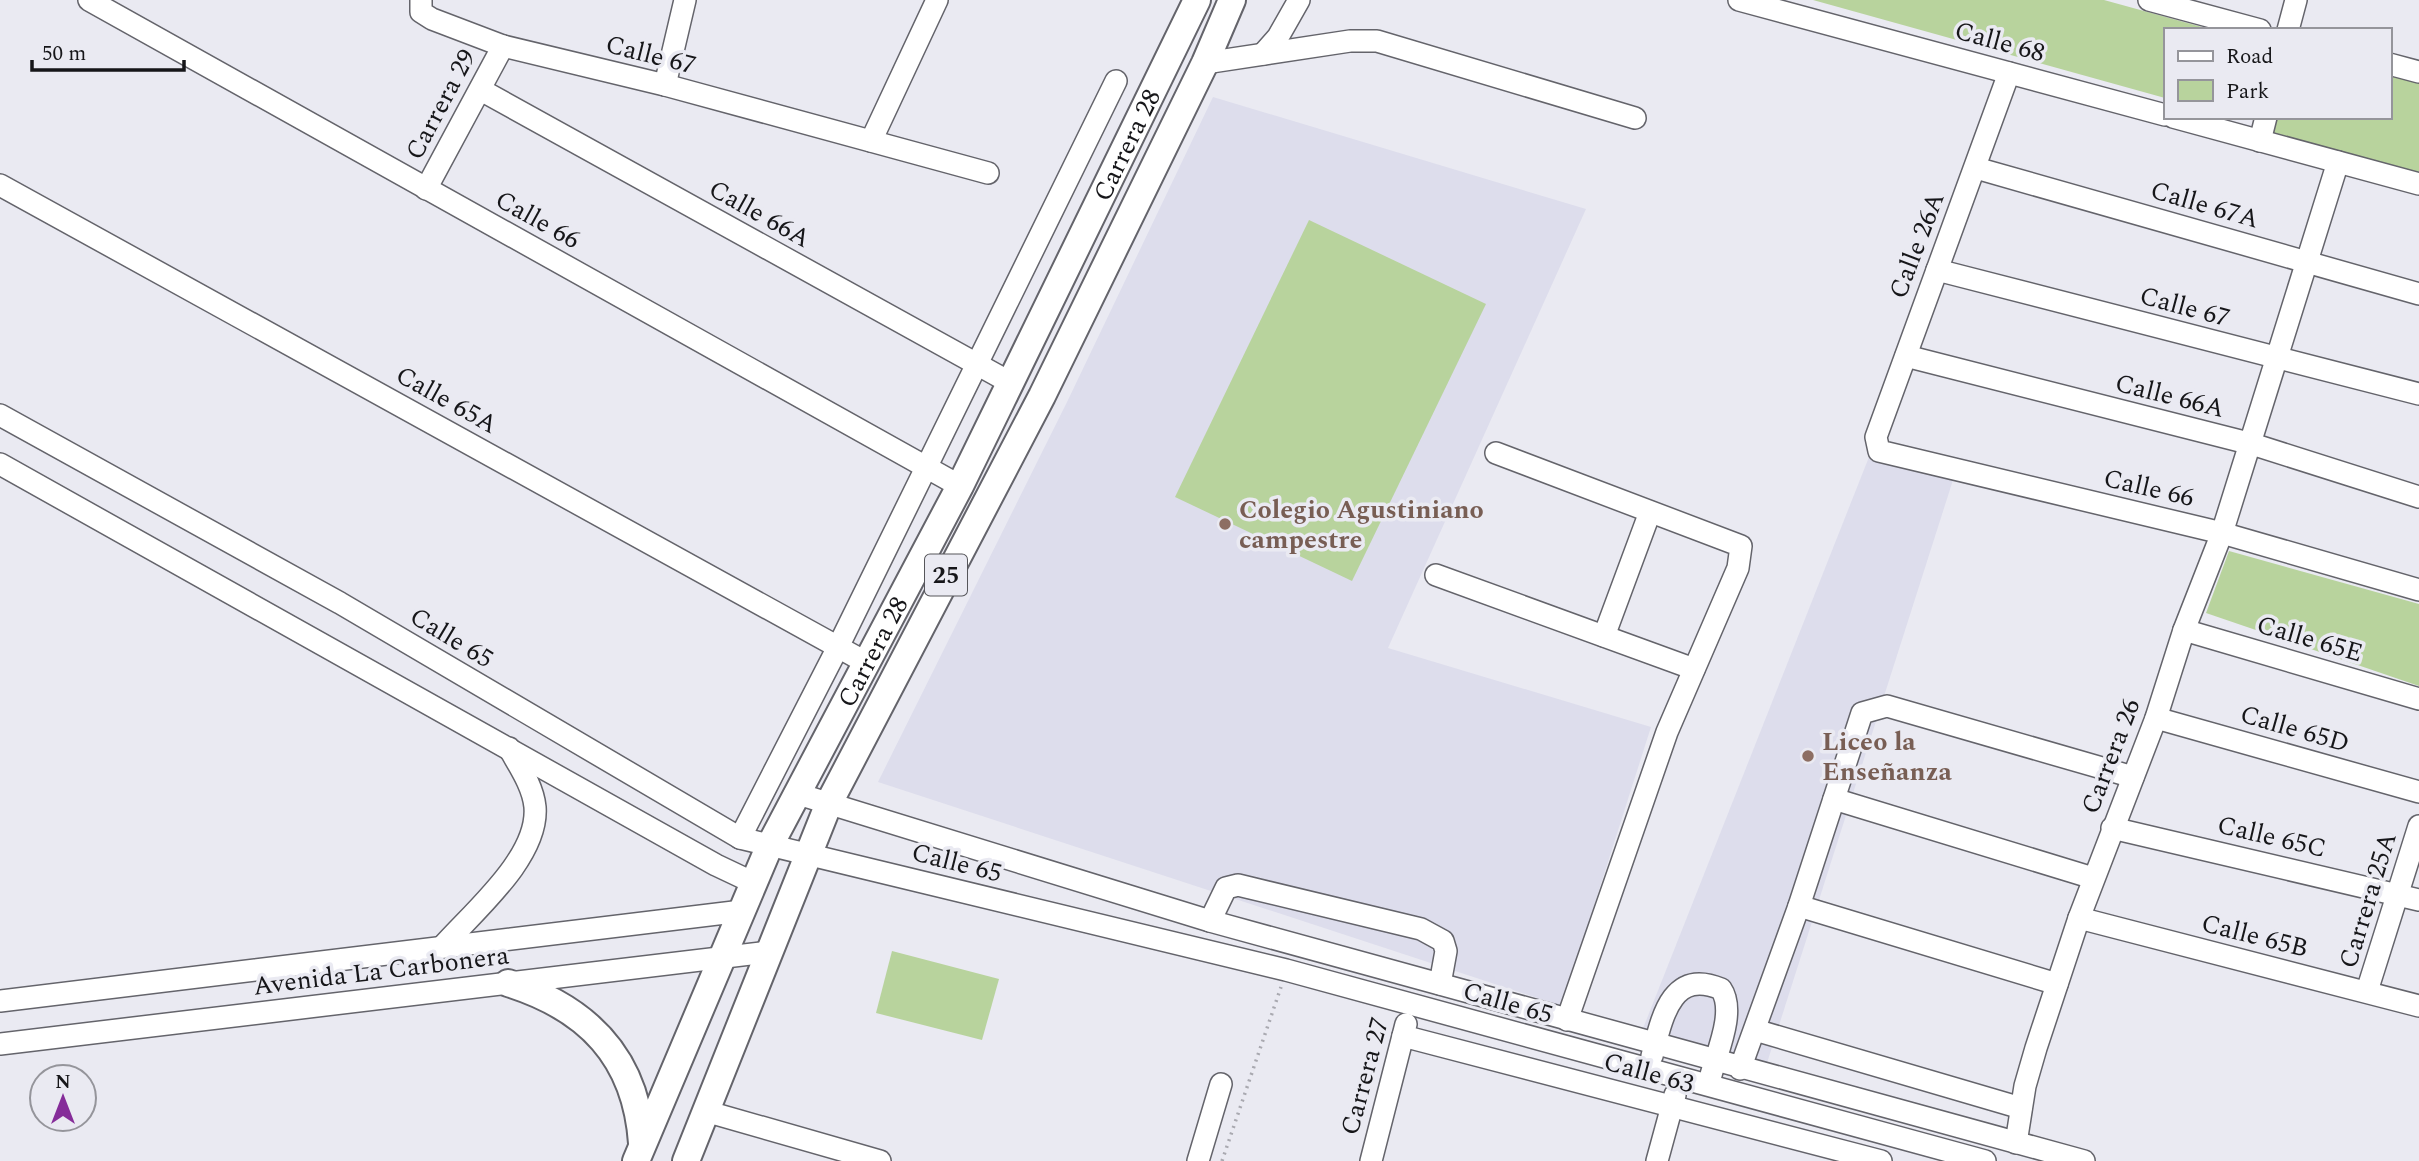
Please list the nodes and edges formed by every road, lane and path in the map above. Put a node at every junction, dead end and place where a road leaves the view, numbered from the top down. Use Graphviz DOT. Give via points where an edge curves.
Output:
graph roads {
  1 [pos="89,0"];
  2 [pos="685,0"];
  3 [pos="937,0"];
  4 [pos="1198,0"];
  5 [pos="1232,0"];
  6 [pos="1299,0"];
  7 [pos="1739,0"];
  8 [pos="2149,0"];
  9 [pos="2296,0"];
  10 [pos="421,6"];
  11 [pos="2253,28"];
  12 [pos="2289,28"];
  13 [pos="503,46"];
  14 [pos="1263,54"];
  15 [pos="1205,63"];
  16 [pos="2391,65"];
  17 [pos="2419,72"];
  18 [pos="2009,73"];
  19 [pos="1116,81"];
  20 [pos="665,85"];
  21 [pos="481,90"];
  22 [pos="2164,115"];
  23 [pos="1635,118"];
  24 [pos="2180,119"];
  25 [pos="2266,119"];
  26 [pos="871,141"];
  27 [pos="2260,141"];
  28 [pos="2338,162"];
  29 [pos="1976,168"];
  30 [pos="988,173"];
  31 [pos="2419,184"];
  32 [pos="0,185"];
  33 [pos="426,189"];
  34 [pos="2304,261"];
  35 [pos="1937,270"];
  36 [pos="2419,294"];
  37 [pos="1906,356"];
  38 [pos="2278,360"];
  39 [pos="976,365"];
  40 [pos="1011,383"];
  41 [pos="2419,394"];
  42 [pos="0,415"];
  43 [pos="1876,437"];
  44 [pos="2252,444"];
  45 [pos="1496,453"];
  46 [pos="0,464"];
  47 [pos="926,468"];
  48 [pos="960,486"];
  49 [pos="2419,497"];
  50 [pos="1650,512"];
  51 [pos="2222,533"];
  52 [pos="1436,575"];
  53 [pos="2419,590"];
  54 [pos="2184,630"];
  55 [pos="1604,636"];
  56 [pos="838,647"];
  57 [pos="867,663"];
  58 [pos="1694,669"];
  59 [pos="2419,699"];
  60 [pos="2156,718"];
  61 [pos="509,748"];
  62 [pos="2133,777"];
  63 [pos="2419,792"];
  64 [pos="795,793"];
  65 [pos="1834,799"];
  66 [pos="829,803"];
  67 [pos="2419,826"];
  68 [pos="2112,828"];
  69 [pos="740,838"];
  70 [pos="769,847"];
  71 [pos="807,854"];
  72 [pos="2093,878"];
  73 [pos="754,883"];
  74 [pos="2410,898"];
  75 [pos="1799,906"];
  76 [pos="742,911"];
  77 [pos="2079,918"];
  78 [pos="1210,921"];
  79 [pos="442,947"];
  80 [pos="768,952"];
  81 [pos="724,957"];
  82 [pos="1286,970"];
  83 [pos="508,983"];
  84 [pos="1440,984"];
  85 [pos="2057,984"];
  86 [pos="2367,991"];
  87 [pos="0,1001"];
  88 [pos="1412,1005"];
  89 [pos="2419,1006"];
  90 [pos="1567,1020"];
  91 [pos="1755,1030"];
  92 [pos="1403,1036"];
  93 [pos="0,1044"];
  94 [pos="1655,1045"];
  95 [pos="1715,1061"];
  96 [pos="1741,1069"];
  97 [pos="1648,1070"];
  98 [pos="1680,1079"];
  99 [pos="1221,1084"];
  100 [pos="1707,1087"];
  101 [pos="1672,1107"];
  102 [pos="2021,1108"];
  103 [pos="705,1111"];
  104 [pos="2016,1143"];
  105 [pos="639,1154"];
  106 [pos="690,1160"];
  107 [pos="880,1161"];
  108 [pos="1198,1161"];
  109 [pos="1222,1161"];
  110 [pos="1371,1161"];
  111 [pos="1657,1161"];
  112 [pos="1881,1161"];
  113 [pos="1985,1161"];
  114 [pos="2084,1161"];
  1 -- 33 [label="street, Calle 66"];
  2 -- 20 [label="street"];
  3 -- 26 [label="street"];
  4 -- 40 [label="main road, Carrera 28 / 25"];
  5 -- 15 [label="main road, Carrera 28 / 25"];
  6 -- 14 [label="street"];
  7 -- 18 [label="street, Calle 68"];
  8 -- 11 [label="street"];
  9 -- 12 [label="street"];
  10 -- 13 [label="street, Calle 67" via="432,19"];
  13 -- 20 [label="street, Calle 67"];
  13 -- 21 [label="street, Carrera 29"];
  14 -- 15 [label="street"];
  14 -- 23 [label="street" via="1377,41"];
  15 -- 66 [label="main road, Carrera 28 / 25" via="1041,396"];
  16 -- 17 [label="street"];
  18 -- 22 [label="street, Calle 68"];
  18 -- 29 [label="street, Calle 26A"];
  19 -- 39 [label="street"];
  20 -- 26 [label="street, Calle 67"];
  21 -- 33 [label="street, Carrera 29"];
  21 -- 39 [label="street, Calle 66A"];
  24 -- 27 [label="street"];
  25 -- 27 [label="street"];
  26 -- 30 [label="street, Calle 67"];
  27 -- 28 [label="street"];
  28 -- 31 [label="street"];
  28 -- 34 [label="street, Carrera 26"];
  29 -- 34 [label="street, Calle 67A"];
  29 -- 35 [label="street, Calle 26A"];
  32 -- 56 [label="street, Calle 65A"];
  33 -- 47 [label="street, Calle 66"];
  34 -- 36 [label="street, Calle 67A"];
  34 -- 38 [label="street, Carrera 26"];
  35 -- 37 [label="street, Calle 26A"];
  35 -- 38 [label="street, Calle 67"];
  37 -- 43 [label="street, Calle 26A"];
  37 -- 44 [label="street, Calle 66A"];
  38 -- 41 [label="street, Calle 67"];
  38 -- 44 [label="street, Carrera 26"];
  39 -- 40 [label="street, Calle 66A"];
  39 -- 47 [label="street"];
  40 -- 48 [label="main road, Carrera 28 / 25"];
  42 -- 69 [label="street, Calle 65" via="340,603"];
  43 -- 51 [label="street, Calle 66" via="1879,452"];
  44 -- 49 [label="street, Calle 66A"];
  44 -- 51 [label="street, Carrera 26"];
  45 -- 50 [label="street"];
  46 -- 61 [label="street"];
  47 -- 48 [label="street, Calle 66"];
  47 -- 56 [label="street"];
  48 -- 57 [label="main road, Carrera 28 / 25"];
  50 -- 55 [label="street"];
  50 -- 58 [label="street" via="1741,546 1738,568"];
  51 -- 53 [label="street, Calle 66"];
  51 -- 54 [label="street, Carrera 26"];
  52 -- 55 [label="street"];
  54 -- 59 [label="street, Calle 65E"];
  54 -- 60 [label="street, Carrera 26"];
  55 -- 58 [label="street"];
  56 -- 57 [label="street, Calle 65A"];
  56 -- 69 [label="street"];
  57 -- 64 [label="main road, Carrera 28 / 25"];
  58 -- 90 [label="street" via="1667,732"];
  60 -- 62 [label="street, Carrera 26"];
  60 -- 63 [label="street, Calle 65D"];
  61 -- 73 [label="street"];
  61 -- 79 [label="street" via="528,783 535,827 515,866"];
  62 -- 65 [label="street" via="1887,706 1862,713"];
  62 -- 68 [label="street, Carrera 26"];
  64 -- 66 [label="street, Calle 65"];
  64 -- 70 [label="main road, Carrera 28 / 25"];
  65 -- 72 [label="street"];
  65 -- 75 [label="street"];
  66 -- 71 [label="main road, Carrera 28 / 25"];
  66 -- 78 [label="street, Calle 65"];
  67 -- 74 [label="street, Carrera 25A"];
  68 -- 72 [label="street, Carrera 26"];
  68 -- 74 [label="street, Calle 65C"];
  69 -- 70 [label="street, Calle 65"];
  70 -- 71 [label="street, Calle 65"];
  70 -- 73 [label="main road, Carrera 28 / 25"];
  71 -- 80 [label="main road, Carrera 28 / 25"];
  71 -- 82 [label="street, Calle 65"];
  72 -- 77 [label="street, Carrera 26"];
  73 -- 76 [label="main road, Carrera 28 / 25"];
  74 -- 86 [label="street, Carrera 25A"];
  75 -- 85 [label="street"];
  75 -- 91 [label="street"];
  76 -- 79 [label="street, Avenida La Carbonera"];
  76 -- 81 [label="main road, Carrera 28 / 25"];
  77 -- 85 [label="street, Carrera 26"];
  77 -- 86 [label="street, Calle 65B"];
  78 -- 84 [label="street, Calle 65"];
  78 -- 84 [label="street" via="1226,888 1238,885 1390,921 1443,941 1446,951"];
  79 -- 87 [label="street, Avenida La Carbonera"];
  80 -- 81 [label="street, Avenida La Carbonera"];
  80 -- 103 [label="main road, Carrera 28 / 25"];
  81 -- 83 [label="street, Avenida La Carbonera"];
  81 -- 105 [label="main road, Carrera 28 / 25"];
  82 -- 88 [label="street, Calle 65"];
  82 -- 109 [label="path"];
  83 -- 93 [label="street, Avenida La Carbonera"];
  83 -- 105 [label="main road" via="556,1001 596,1032 612,1051 635,1097"];
  84 -- 90 [label="street, Calle 65"];
  85 -- 102 [label="street, Carrera 26"];
  86 -- 89 [label="street, Calle 65B"];
  88 -- 92 [label="street, Carrera 27"];
  88 -- 97 [label="street, Calle 65"];
  90 -- 94 [label="street, Calle 65"];
  91 -- 96 [label="street"];
  91 -- 102 [label="street"];
  92 -- 101 [label="street, Calle 63"];
  92 -- 110 [label="street, Carrera 27"];
  94 -- 95 [label="street, Calle 65"];
  94 -- 95 [label="street" via="1676,992 1697,983 1713,985 1727,1001"];
  94 -- 97 [label="street"];
  95 -- 96 [label="street, Calle 65"];
  95 -- 100 [label="street"];
  96 -- 104 [label="street, Calle 65"];
  97 -- 98 [label="street, Calle 65"];
  98 -- 100 [label="street, Calle 65"];
  98 -- 101 [label="street"];
  99 -- 108 [label="street"];
  100 -- 113 [label="street, Calle 65"];
  101 -- 111 [label="street"];
  101 -- 112 [label="street, Calle 63"];
  102 -- 104 [label="street, Carrera 26"];
  103 -- 106 [label="main road, Carrera 28 / 25"];
  103 -- 107 [label="street"];
  104 -- 114 [label="street, Calle 65"];
}
